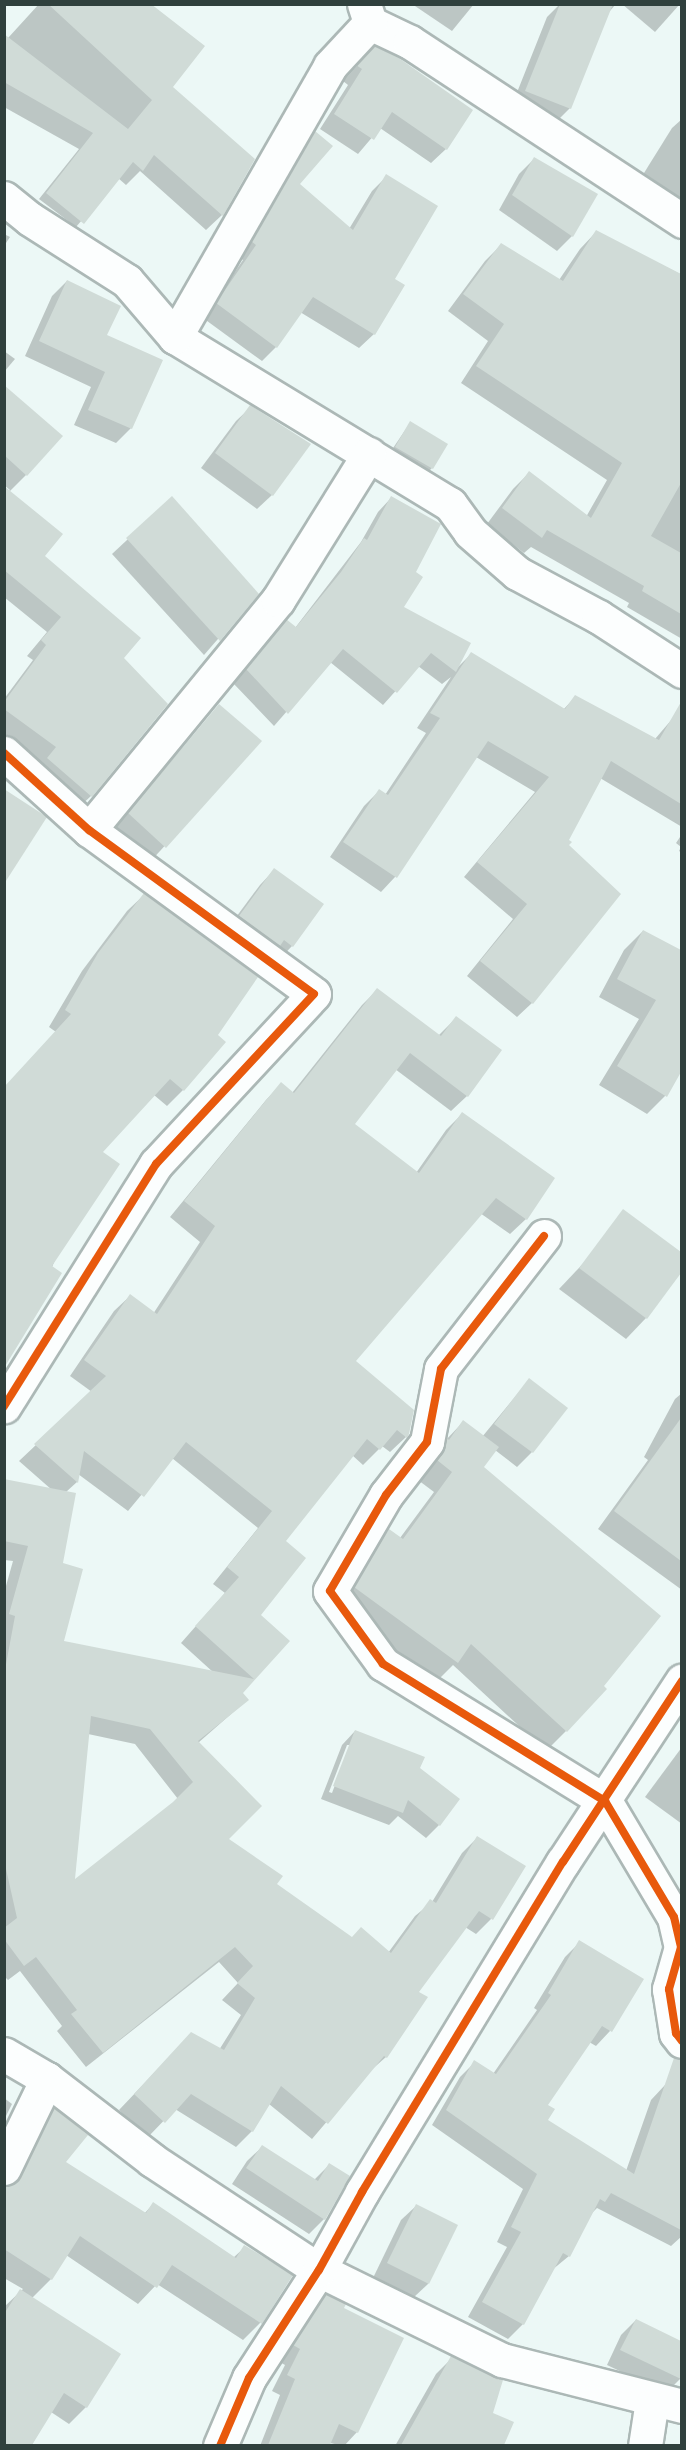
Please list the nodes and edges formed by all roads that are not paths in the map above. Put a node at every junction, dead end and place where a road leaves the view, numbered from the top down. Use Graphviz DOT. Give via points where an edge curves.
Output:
graph roads {
  1 [pos="367,14"];
  2 [pos="4,198"];
  3 [pos="681,221"];
  4 [pos="175,338"];
  5 [pos="369,454"];
  6 [pos="681,671"];
  7 [pos="4,753"];
  8 [pos="89,830"];
  9 [pos="544,1236"];
  10 [pos="4,1406"];
  11 [pos="681,1681"];
  12 [pos="605,1801"];
  13 [pos="681,2041"];
  14 [pos="4,2054"];
  15 [pos="47,2079"];
  16 [pos="4,2168"];
  17 [pos="319,2270"];
  18 [pos="667,2403"];
  19 [pos="220,2445"];
  20 [pos="645,2445"];
  1 -- 3 [label="street"];
  1 -- 4 [label="street" via="330,66"];
  2 -- 4 [label="street" via="127,281"];
  4 -- 5 [label="street"];
  5 -- 6 [label="street" via="450,504 470,532 517,573 599,617"];
  5 -- 8 [label="street" via="278,600"];
  7 -- 8 [label="street"];
  8 -- 10 [label="street" via="314,994 156,1164"];
  9 -- 12 [label="street" via="441,1369 427,1442 386,1495 330,1591 383,1664"];
  11 -- 12 [label="street"];
  12 -- 13 [label="street" via="674,1917 681,1947 669,1989 676,2033"];
  12 -- 17 [label="street" via="563,1862 362,2192"];
  14 -- 15 [label="street"];
  15 -- 16 [label="street"];
  15 -- 17 [label="street" via="152,2160"];
  17 -- 18 [label="street" via="502,2360"];
  17 -- 19 [label="street" via="249,2378"];
  18 -- 20 [label="street"];
}
